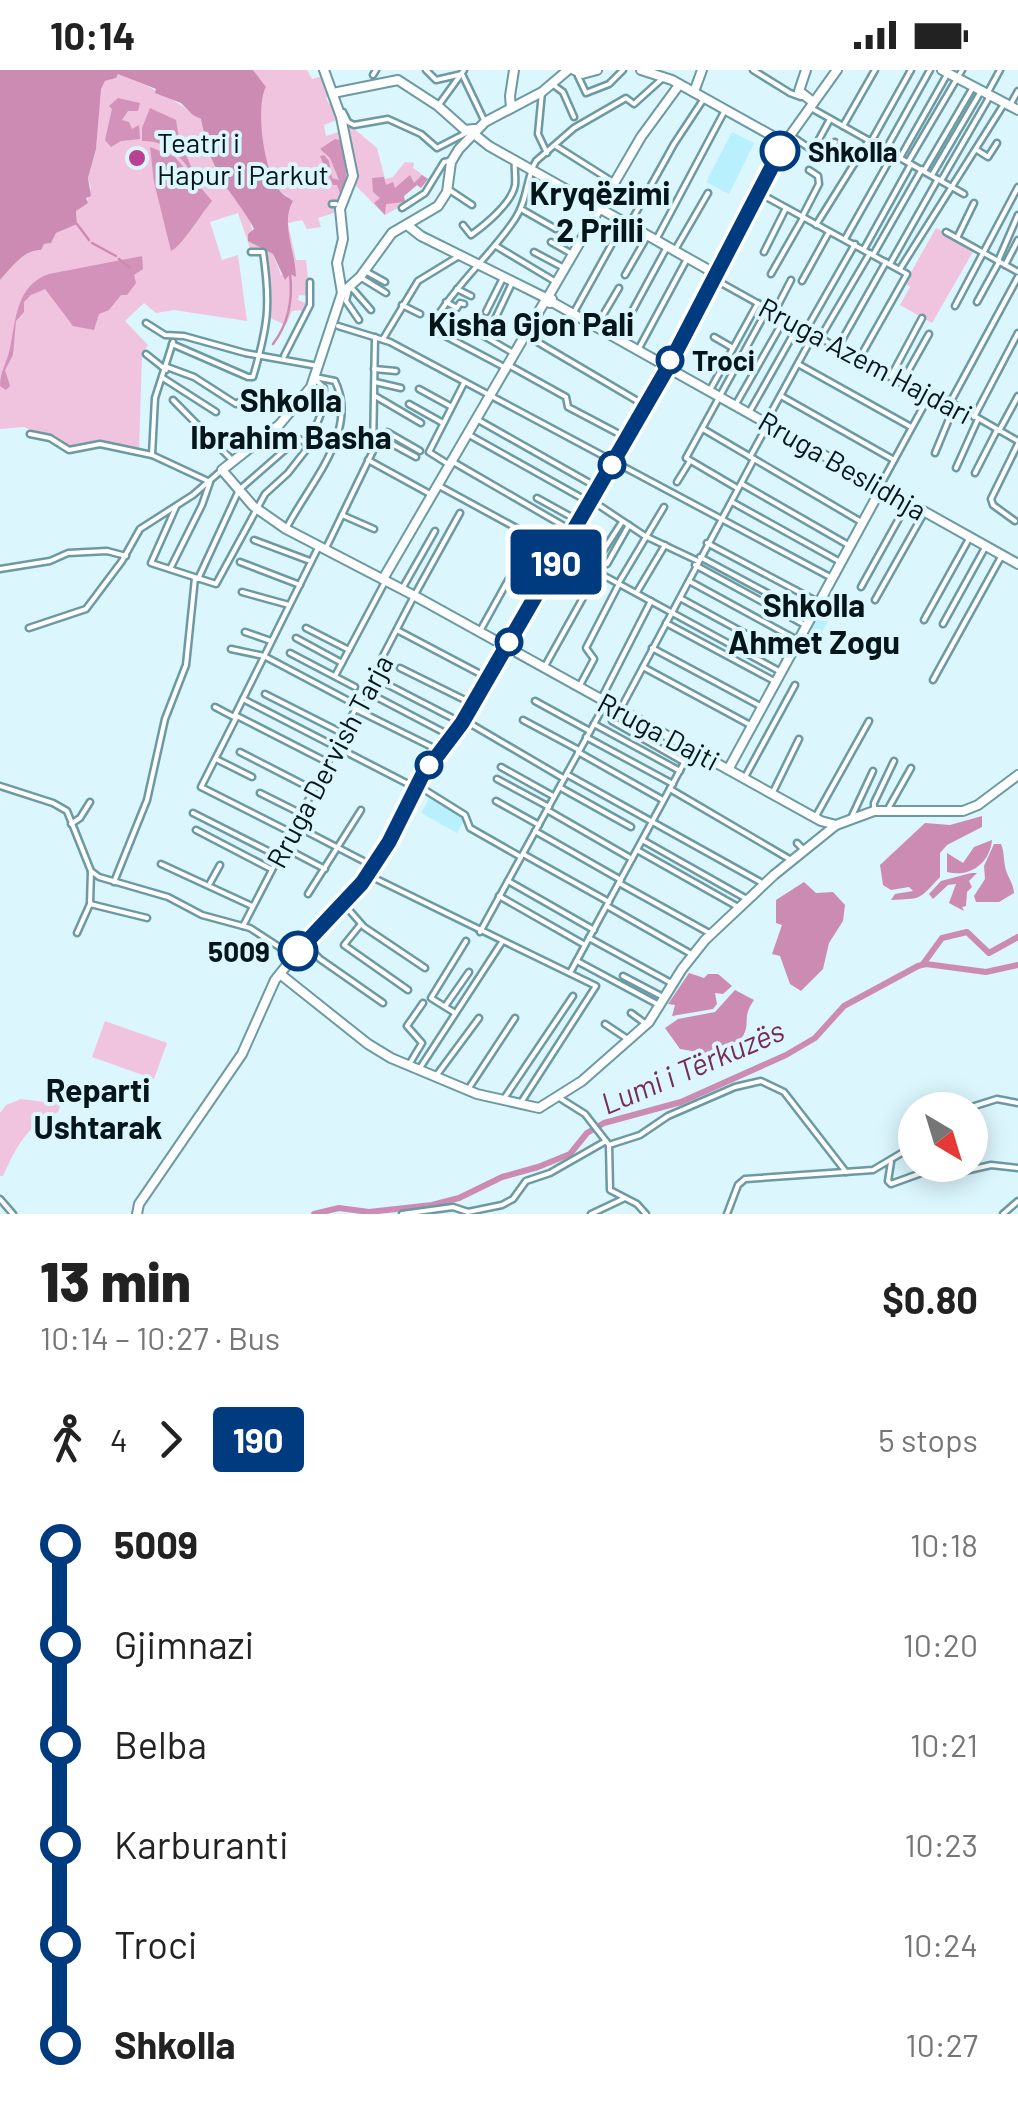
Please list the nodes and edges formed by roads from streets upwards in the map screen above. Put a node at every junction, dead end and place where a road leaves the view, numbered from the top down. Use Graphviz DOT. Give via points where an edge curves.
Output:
graph roads {
  1 [pos="324,70"];
  2 [pos="426,70"];
  3 [pos="514,70"];
  4 [pos="597,70"];
  5 [pos="624,70"];
  6 [pos="640,70"];
  7 [pos="702,70"];
  8 [pos="753,70"];
  9 [pos="808,70"];
  10 [pos="836,70"];
  11 [pos="875,70"];
  12 [pos="911,70"];
  13 [pos="930,70"];
  14 [pos="1000,70"];
  15 [pos="573,71"];
  16 [pos="653,71"];
  17 [pos="463,72"];
  18 [pos="945,72"];
  19 [pos="433,73"];
  20 [pos="960,74"];
  21 [pos="399,75"];
  22 [pos="664,77"];
  23 [pos="552,84"];
  24 [pos="681,86"];
  25 [pos="334,92"];
  26 [pos="542,92"];
  27 [pos="694,92"];
  28 [pos="983,92"];
  29 [pos="1018,92"];
  30 [pos="704,98"];
  31 [pos="810,100"];
  32 [pos="438,106"];
  33 [pos="1010,107"];
  34 [pos="512,108"];
  35 [pos="725,111"];
  36 [pos="574,117"];
  37 [pos="830,119"];
  38 [pos="843,126"];
  39 [pos="477,128"];
  40 [pos="787,139"];
  41 [pos="870,141"];
  42 [pos="835,142"];
  43 [pos="997,143"];
  44 [pos="556,146"];
  45 [pos="809,148"];
  46 [pos="886,149"];
  47 [pos="975,149"];
  48 [pos="547,153"];
  49 [pos="894,154"];
  50 [pos="900,158"];
  51 [pos="515,160"];
  52 [pos="451,162"];
  53 [pos="910,163"];
  54 [pos="532,170"];
  55 [pos="808,170"];
  56 [pos="923,170"];
  57 [pos="932,175"];
  58 [pos="940,180"];
  59 [pos="613,182"];
  60 [pos="950,186"];
  61 [pos="1018,187"];
  62 [pos="448,189"];
  63 [pos="758,192"];
  64 [pos="708,193"];
  65 [pos="964,194"];
  66 [pos="974,203"];
  67 [pos="472,205"];
  68 [pos="402,208"];
  69 [pos="786,208"];
  70 [pos="521,209"];
  71 [pos="600,209"];
  72 [pos="1018,215"];
  73 [pos="803,217"];
  74 [pos="627,224"];
  75 [pos="406,225"];
  76 [pos="463,225"];
  77 [pos="816,225"];
  78 [pos="556,230"];
  79 [pos="829,231"];
  80 [pos="946,232"];
  81 [pos="652,238"];
  82 [pos="957,238"];
  83 [pos="845,239"];
  84 [pos="1018,240"];
  85 [pos="552,242"];
  86 [pos="854,244"];
  87 [pos="495,246"];
  88 [pos="671,248"];
  89 [pos="864,249"];
  90 [pos="250,252"];
  91 [pos="534,252"];
  92 [pos="764,252"];
  93 [pos="984,253"];
  94 [pos="462,254"];
  95 [pos="572,254"];
  96 [pos="872,254"];
  97 [pos="688,257"];
  98 [pos="888,263"];
  99 [pos="1001,263"];
  100 [pos="481,264"];
  101 [pos="564,268"];
  102 [pos="900,270"];
  103 [pos="362,273"];
  104 [pos="770,274"];
  105 [pos="625,275"];
  106 [pos="1018,275"];
  107 [pos="715,276"];
  108 [pos="509,278"];
  109 [pos="791,280"];
  110 [pos="802,280"];
  111 [pos="310,282"];
  112 [pos="385,282"];
  113 [pos="556,282"];
  114 [pos="456,288"];
  115 [pos="619,288"];
  116 [pos="346,290"];
  117 [pos="386,293"];
  118 [pos="471,296"];
  119 [pos="548,300"];
  120 [pos="446,302"];
  121 [pos="977,302"];
  122 [pos="758,303"];
  123 [pos="402,304"];
  124 [pos="464,304"];
  125 [pos="955,306"];
  126 [pos="371,310"];
  127 [pos="771,310"];
  128 [pos="486,312"];
  129 [pos="420,314"];
  130 [pos="574,314"];
  131 [pos="436,317"];
  132 [pos="495,318"];
  133 [pos="785,318"];
  134 [pos="922,318"];
  135 [pos="359,320"];
  136 [pos="146,322"];
  137 [pos="460,322"];
  138 [pos="338,326"];
  139 [pos="798,326"];
  140 [pos="596,327"];
  141 [pos="432,330"];
  142 [pos="806,330"];
  143 [pos="1018,333"];
  144 [pos="929,334"];
  145 [pos="817,336"];
  146 [pos="174,337"];
  147 [pos="375,337"];
  148 [pos="529,337"];
  149 [pos="714,338"];
  150 [pos="384,339"];
  151 [pos="617,340"];
  152 [pos="172,344"];
  153 [pos="838,347"];
  154 [pos="732,348"];
  155 [pos="638,351"];
  156 [pos="146,354"];
  157 [pos="515,354"];
  158 [pos="260,355"];
  159 [pos="283,358"];
  160 [pos="859,359"];
  161 [pos="798,364"];
  162 [pos="318,366"];
  163 [pos="667,367"];
  164 [pos="166,368"];
  165 [pos="509,368"];
  166 [pos="374,369"];
  167 [pos="396,371"];
  168 [pos="891,376"];
  169 [pos="164,378"];
  170 [pos="315,378"];
  171 [pos="375,382"];
  172 [pos="464,383"];
  173 [pos="902,383"];
  174 [pos="401,388"];
  175 [pos="418,389"];
  176 [pos="710,390"];
  177 [pos="375,396"];
  178 [pos="721,396"];
  179 [pos="781,396"];
  180 [pos="1018,396"];
  181 [pos="492,397"];
  182 [pos="928,398"];
  183 [pos="173,400"];
  184 [pos="240,401"];
  185 [pos="408,404"];
  186 [pos="736,404"];
  187 [pos="952,404"];
  188 [pos="450,406"];
  189 [pos="646,406"];
  190 [pos="750,411"];
  191 [pos="216,412"];
  192 [pos="976,418"];
  193 [pos="480,421"];
  194 [pos="768,421"];
  195 [pos="420,423"];
  196 [pos="443,423"];
  197 [pos="911,428"];
  198 [pos="703,429"];
  199 [pos="998,430"];
  200 [pos="30,434"];
  201 [pos="312,436"];
  202 [pos="471,436"];
  203 [pos="381,438"];
  204 [pos="628,439"];
  205 [pos="374,442"];
  206 [pos="1018,442"];
  207 [pos="308,444"];
  208 [pos="332,447"];
  209 [pos="420,450"];
  210 [pos="935,453"];
  211 [pos="152,454"];
  212 [pos="416,457"];
  213 [pos="752,458"];
  214 [pos="368,460"];
  215 [pos="894,460"];
  216 [pos="690,461"];
  217 [pos="234,462"];
  218 [pos="614,462"];
  219 [pos="453,464"];
  220 [pos="956,468"];
  221 [pos="222,470"];
  222 [pos="975,473"];
  223 [pos="210,482"];
  224 [pos="677,482"];
  225 [pos="740,486"];
  226 [pos="441,487"];
  227 [pos="881,487"];
  228 [pos="599,488"];
  229 [pos="239,490"];
  230 [pos="432,495"];
  231 [pos="537,498"];
  232 [pos="591,501"];
  233 [pos="732,502"];
  234 [pos="908,502"];
  235 [pos="176,507"];
  236 [pos="664,507"];
  237 [pos="257,508"];
  238 [pos="925,512"];
  239 [pos="460,513"];
  240 [pos="341,515"];
  241 [pos="721,518"];
  242 [pos="623,520"];
  243 [pos="1015,521"];
  244 [pos="580,522"];
  245 [pos="863,522"];
  246 [pos="629,524"];
  247 [pos="286,529"];
  248 [pos="374,529"];
  249 [pos="435,531"];
  250 [pos="574,532"];
  251 [pos="647,536"];
  252 [pos="970,537"];
  253 [pos="254,540"];
  254 [pos="707,542"];
  255 [pos="665,545"];
  256 [pos="850,546"];
  257 [pos="986,546"];
  258 [pos="322,547"];
  259 [pos="561,552"];
  260 [pos="1002,555"];
  261 [pos="126,556"];
  262 [pos="598,560"];
  263 [pos="312,561"];
  264 [pos="698,561"];
  265 [pos="240,562"];
  266 [pos="842,563"];
  267 [pos="606,564"];
  268 [pos="1018,564"];
  269 [pos="516,566"];
  270 [pos="170,569"];
  271 [pos="0,570"];
  272 [pos="196,578"];
  273 [pos="833,579"];
  274 [pos="385,580"];
  275 [pos="688,580"];
  276 [pos="300,584"];
  277 [pos="619,584"];
  278 [pos="861,587"];
  279 [pos="402,589"];
  280 [pos="242,592"];
  281 [pos="637,594"];
  282 [pos="414,596"];
  283 [pos="584,596"];
  284 [pos="679,598"];
  285 [pos="875,600"];
  286 [pos="651,601"];
  287 [pos="820,603"];
  288 [pos="289,606"];
  289 [pos="671,612"];
  290 [pos="812,617"];
  291 [pos="924,620"];
  292 [pos="666,622"];
  293 [pos="944,624"];
  294 [pos="807,626"];
  295 [pos="29,628"];
  296 [pos="306,628"];
  297 [pos="397,630"];
  298 [pos="480,631"];
  299 [pos="245,632"];
  300 [pos="296,638"];
  301 [pos="272,641"];
  302 [pos="800,641"];
  303 [pos="506,646"];
  304 [pos="652,648"];
  305 [pos="232,649"];
  306 [pos="350,650"];
  307 [pos="290,652"];
  308 [pos="264,656"];
  309 [pos="790,658"];
  310 [pos="342,663"];
  311 [pos="400,668"];
  312 [pos="544,668"];
  313 [pos="643,668"];
  314 [pos="782,673"];
  315 [pos="335,676"];
  316 [pos="372,677"];
  317 [pos="488,678"];
  318 [pos="933,680"];
  319 [pos="776,682"];
  320 [pos="795,685"];
  321 [pos="355,687"];
  322 [pos="579,687"];
  323 [pos="365,691"];
  324 [pos="265,694"];
  325 [pos="242,699"];
  326 [pos="603,700"];
  327 [pos="535,701"];
  328 [pos="473,704"];
  329 [pos="762,707"];
  330 [pos="215,708"];
  331 [pos="356,709"];
  332 [pos="620,710"];
  333 [pos="236,716"];
  334 [pos="523,720"];
  335 [pos="869,721"];
  336 [pos="463,722"];
  337 [pos="612,722"];
  338 [pos="594,724"];
  339 [pos="752,726"];
  340 [pos="342,733"];
  341 [pos="588,734"];
  342 [pos="452,737"];
  343 [pos="799,739"];
  344 [pos="334,748"];
  345 [pos="692,748"];
  346 [pos="440,751"];
  347 [pos="579,751"];
  348 [pos="240,752"];
  349 [pos="216,759"];
  350 [pos="894,761"];
  351 [pos="327,762"];
  352 [pos="684,762"];
  353 [pos="501,767"];
  354 [pos="729,768"];
  355 [pos="911,768"];
  356 [pos="680,771"];
  357 [pos="873,771"];
  358 [pos="1018,774"];
  359 [pos="565,776"];
  360 [pos="252,777"];
  361 [pos="746,777"];
  362 [pos="497,779"];
  363 [pos="0,786"];
  364 [pos="417,787"];
  365 [pos="560,787"];
  366 [pos="672,787"];
  367 [pos="313,790"];
  368 [pos="772,792"];
  369 [pos="260,793"];
  370 [pos="554,797"];
  371 [pos="662,800"];
  372 [pos="496,801"];
  373 [pos="90,802"];
  374 [pos="548,809"];
  375 [pos="362,810"];
  376 [pos="874,811"];
  377 [pos="888,811"];
  378 [pos="300,812"];
  379 [pos="192,814"];
  380 [pos="852,818"];
  381 [pos="653,821"];
  382 [pos="71,824"];
  383 [pos="294,825"];
  384 [pos="822,826"];
  385 [pos="631,827"];
  386 [pos="537,828"];
  387 [pos="196,830"];
  388 [pos="290,832"];
  389 [pos="642,840"];
  390 [pos="797,843"];
  391 [pos="283,847"];
  392 [pos="338,848"];
  393 [pos="637,850"];
  394 [pos="805,852"];
  395 [pos="522,855"];
  396 [pos="278,856"];
  397 [pos="632,859"];
  398 [pos="792,862"];
  399 [pos="162,864"];
  400 [pos="220,866"];
  401 [pos="325,869"];
  402 [pos="272,870"];
  403 [pos="371,870"];
  404 [pos="92,871"];
  405 [pos="508,881"];
  406 [pos="620,881"];
  407 [pos="114,882"];
  408 [pos="209,884"];
  409 [pos="764,884"];
  410 [pos="308,894"];
  411 [pos="499,896"];
  412 [pos="749,900"];
  413 [pos="344,903"];
  414 [pos="90,904"];
  415 [pos="608,904"];
  416 [pos="252,906"];
  417 [pos="740,909"];
  418 [pos="146,918"];
  419 [pos="361,924"];
  420 [pos="243,926"];
  421 [pos="594,930"];
  422 [pos="480,932"];
  423 [pos="77,933"];
  424 [pos="711,934"];
  425 [pos="590,938"];
  426 [pos="466,941"];
  427 [pos="502,942"];
  428 [pos="304,943"];
  429 [pos="586,945"];
  430 [pos="693,955"];
  431 [pos="293,956"];
  432 [pos="577,960"];
  433 [pos="425,968"];
  434 [pos="469,972"];
  435 [pos="570,973"];
  436 [pos="280,974"];
  437 [pos="623,976"];
  438 [pos="673,984"];
  439 [pos="408,990"];
  440 [pos="573,996"];
  441 [pos="663,1002"];
  442 [pos="384,1003"];
  443 [pos="424,1003"];
  444 [pos="445,1006"];
  445 [pos="455,1012"];
  446 [pos="631,1013"];
  447 [pos="480,1018"];
  448 [pos="514,1018"];
  449 [pos="605,1024"];
  450 [pos="646,1024"];
  451 [pos="629,1040"];
  452 [pos="410,1063"];
  453 [pos="420,1068"];
  454 [pos="436,1076"];
  455 [pos="467,1091"];
  456 [pos="558,1098"];
  457 [pos="502,1101"];
  458 [pos="988,1103"];
  459 [pos="1018,1103"];
  460 [pos="520,1105"];
  461 [pos="608,1143"];
  462 [pos="898,1157"];
  463 [pos="892,1161"];
  464 [pos="882,1166"];
  465 [pos="1018,1168"];
  466 [pos="888,1171"];
  467 [pos="846,1172"];
  468 [pos="625,1198"];
  469 [pos="0,1199"];
  470 [pos="1018,1202"];
  471 [pos="11,1214"];
  472 [pos="137,1214"];
  473 [pos="402,1214"];
  474 [pos="591,1214"];
  475 [pos="646,1214"];
  476 [pos="727,1214"];
  477 [pos="1003,1214"];
  1 -- 25 [label="street"];
  2 -- 19 [label="street"];
  3 -- 34 [label="street"];
  4 -- 15 [label="street"];
  5 -- 15 [label="street" via="586,93"];
  6 -- 16 [label="street"];
  7 -- 27 [label="street"];
  8 -- 31 [label="street"];
  9 -- 31 [label="street" via="804,86"];
  10 -- 31 [label="street"];
  11 -- 38 [label="street"];
  12 -- 41 [label="street"];
  13 -- 46 [label="street"];
  14 -- 28 [label="street"];
  15 -- 23 [label="street"];
  16 -- 22 [label="street"];
  17 -- 19 [label="street" via="436,80"];
  17 -- 32 [label="street"];
  17 -- 39 [label="street"];
  18 -- 20 [label="street"];
  18 -- 50 [label="street"];
  20 -- 28 [label="street"];
  20 -- 53 [label="street"];
  21 -- 25 [label="street"];
  21 -- 32 [label="street"];
  22 -- 24 [label="street"];
  22 -- 44 [label="street" via="634,104 626,98"];
  23 -- 26 [label="street"];
  23 -- 36 [label="street"];
  24 -- 27 [label="street"];
  24 -- 59 [label="street"];
  24 -- 71 [label="street"];
  25 -- 39 [label="street" via="350,124 388,119 437,148"];
  25 -- 116 [label="street" via="353,176 340,209 339,280"];
  26 -- 34 [label="street"];
  26 -- 48 [label="street" via="538,138"];
  27 -- 30 [label="street"];
  28 -- 33 [label="street"];
  28 -- 56 [label="street"];
  28 -- 57 [label="street"];
  28 -- 58 [label="street"];
  29 -- 33 [label="street"];
  30 -- 35 [label="street"];
  30 -- 74 [label="street"];
  31 -- 37 [label="street"];
  31 -- 40 [label="street"];
  32 -- 39 [label="street"];
  33 -- 47 [label="street"];
  34 -- 39 [label="street"];
  35 -- 40 [label="street"];
  35 -- 81 [label="street"];
  37 -- 38 [label="street"];
  37 -- 42 [label="street" via="817,143 828,150"];
  38 -- 41 [label="street"];
  39 -- 51 [label="street" via="484,143"];
  39 -- 52 [label="street"];
  40 -- 45 [label="street"];
  40 -- 63 [label="street"];
  41 -- 46 [label="street"];
  41 -- 77 [label="street"];
  43 -- 47 [label="street" via="988,157"];
  44 -- 48 [label="street"];
  44 -- 59 [label="street"];
  46 -- 49 [label="street"];
  47 -- 60 [label="street"];
  48 -- 54 [label="street"];
  49 -- 50 [label="street"];
  49 -- 83 [label="street"];
  50 -- 53 [label="street"];
  51 -- 54 [label="street"];
  51 -- 76 [label="street" via="514,188 490,220 471,235"];
  52 -- 62 [label="street"];
  52 -- 68 [label="street" via="445,160 425,193"];
  53 -- 56 [label="street"];
  53 -- 89 [label="street"];
  54 -- 70 [label="street"];
  54 -- 71 [label="street"];
  55 -- 73 [label="street" via="819,184"];
  56 -- 57 [label="street"];
  56 -- 96 [label="street"];
  57 -- 58 [label="street"];
  58 -- 60 [label="street"];
  58 -- 98 [label="street"];
  59 -- 71 [label="street"];
  60 -- 65 [label="street"];
  60 -- 102 [label="street"];
  61 -- 93 [label="street"];
  62 -- 67 [label="street"];
  62 -- 75 [label="street" via="438,206"];
  63 -- 69 [label="street"];
  63 -- 107 [label="street"];
  64 -- 88 [label="street"];
  66 -- 82 [label="street"];
  69 -- 73 [label="street"];
  69 -- 92 [label="street"];
  70 -- 78 [label="street"];
  70 -- 87 [label="street"];
  71 -- 74 [label="street"];
  71 -- 95 [label="street"];
  71 -- 119 [label="street"];
  72 -- 99 [label="street"];
  73 -- 77 [label="street"];
  73 -- 104 [label="street"];
  74 -- 81 [label="street"];
  74 -- 130 [label="street"];
  75 -- 94 [label="street, Rruga Beslidhja"];
  75 -- 103 [label="street" via="388,237"];
  77 -- 79 [label="street"];
  79 -- 83 [label="street"];
  79 -- 110 [label="street"];
  80 -- 82 [label="street"];
  81 -- 88 [label="street"];
  81 -- 105 [label="street"];
  82 -- 93 [label="street"];
  83 -- 86 [label="street"];
  84 -- 99 [label="street"];
  85 -- 95 [label="street"];
  86 -- 89 [label="street"];
  86 -- 142 [label="street"];
  87 -- 100 [label="street"];
  87 -- 113 [label="street"];
  88 -- 97 [label="street"];
  88 -- 151 [label="street"];
  89 -- 96 [label="street"];
  90 -- 158 [label="street" via="263,252 269,303"];
  91 -- 101 [label="street"];
  93 -- 99 [label="street"];
  93 -- 125 [label="street"];
  94 -- 100 [label="street, Rruga Beslidhja"];
  94 -- 123 [label="street" via="424,276"];
  95 -- 101 [label="street"];
  96 -- 98 [label="street"];
  96 -- 145 [label="street"];
  97 -- 107 [label="street"];
  97 -- 155 [label="street"];
  98 -- 102 [label="street"];
  98 -- 153 [label="street"];
  99 -- 106 [label="street"];
  99 -- 121 [label="street"];
  100 -- 108 [label="street, Rruga Beslidhja"];
  100 -- 114 [label="street"];
  101 -- 113 [label="street"];
  102 -- 160 [label="street" via="907,274"];
  103 -- 112 [label="street"];
  103 -- 116 [label="street"];
  103 -- 117 [label="street"];
  106 -- 187 [label="street"];
  107 -- 122 [label="street, Rruga Azem Hajdari"];
  107 -- 163 [label="street"];
  108 -- 119 [label="street, Rruga Beslidhja"];
  108 -- 128 [label="street"];
  108 -- 132 [label="street"];
  109 -- 127 [label="street"];
  111 -- 159 [label="street" via="308,312"];
  113 -- 119 [label="street"];
  114 -- 118 [label="street"];
  114 -- 120 [label="street"];
  115 -- 140 [label="street"];
  116 -- 126 [label="street"];
  116 -- 135 [label="street"];
  116 -- 162 [label="street"];
  119 -- 130 [label="street, Rruga Beslidhja"];
  119 -- 148 [label="street"];
  119 -- 157 [label="street"];
  120 -- 124 [label="street"];
  120 -- 131 [label="street"];
  122 -- 127 [label="street, Rruga Azem Hajdari"];
  122 -- 154 [label="street"];
  123 -- 129 [label="street"];
  123 -- 150 [label="street"];
  127 -- 133 [label="street, Rruga Azem Hajdari"];
  127 -- 178 [label="street"];
  130 -- 140 [label="street, Rruga Beslidhja"];
  133 -- 139 [label="street, Rruga Azem Hajdari"];
  133 -- 186 [label="street"];
  134 -- 168 [label="street"];
  136 -- 146 [label="street"];
  137 -- 157 [label="street"];
  138 -- 147 [label="street"];
  139 -- 142 [label="street, Rruga Azem Hajdari"];
  139 -- 190 [label="street"];
  140 -- 151 [label="street, Rruga Beslidhja"];
  141 -- 165 [label="street"];
  142 -- 145 [label="street, Rruga Azem Hajdari"];
  143 -- 192 [label="street"];
  144 -- 173 [label="street"];
  145 -- 153 [label="street, Rruga Azem Hajdari"];
  145 -- 161 [label="street"];
  146 -- 152 [label="street"];
  146 -- 158 [label="street"];
  147 -- 150 [label="street"];
  147 -- 166 [label="street"];
  148 -- 165 [label="street"];
  148 -- 189 [label="street"];
  149 -- 154 [label="street"];
  150 -- 172 [label="street"];
  151 -- 155 [label="street, Rruga Beslidhja"];
  152 -- 158 [label="street" via="248,378"];
  152 -- 164 [label="street"];
  153 -- 160 [label="street, Rruga Azem Hajdari"];
  154 -- 176 [label="street"];
  155 -- 163 [label="street, Rruga Beslidhja"];
  156 -- 164 [label="street"];
  157 -- 165 [label="street"];
  158 -- 159 [label="street"];
  159 -- 162 [label="street"];
  160 -- 168 [label="street, Rruga Azem Hajdari"];
  161 -- 179 [label="street"];
  161 -- 197 [label="street"];
  162 -- 170 [label="street"];
  163 -- 176 [label="street, Rruga Beslidhja"];
  163 -- 189 [label="street"];
  164 -- 169 [label="street"];
  164 -- 184 [label="street"];
  165 -- 181 [label="street"];
  165 -- 204 [label="street"];
  166 -- 167 [label="street"];
  166 -- 171 [label="street"];
  168 -- 173 [label="street, Rruga Azem Hajdari"];
  169 -- 191 [label="street"];
  169 -- 211 [label="street" via="155,398"];
  170 -- 201 [label="street" via="324,400"];
  170 -- 208 [label="street" via="334,379 340,392 342,415"];
  170 -- 217 [label="street" via="279,425"];
  171 -- 174 [label="street"];
  171 -- 177 [label="street"];
  172 -- 181 [label="street"];
  172 -- 188 [label="street"];
  173 -- 182 [label="street, Rruga Azem Hajdari"];
  175 -- 188 [label="street"];
  176 -- 178 [label="street, Rruga Beslidhja"];
  177 -- 195 [label="street"];
  177 -- 205 [label="street"];
  178 -- 186 [label="street, Rruga Beslidhja"];
  178 -- 198 [label="street"];
  179 -- 194 [label="street"];
  179 -- 215 [label="street"];
  180 -- 199 [label="street"];
  181 -- 193 [label="street"];
  181 -- 218 [label="street"];
  181 -- 219 [label="street"];
  182 -- 187 [label="street, Rruga Azem Hajdari" via="935,394"];
  182 -- 197 [label="street"];
  183 -- 217 [label="street"];
  185 -- 196 [label="street"];
  186 -- 190 [label="street, Rruga Beslidhja"];
  187 -- 192 [label="street, Rruga Azem Hajdari"];
  187 -- 210 [label="street"];
  188 -- 196 [label="street"];
  189 -- 204 [label="street"];
  190 -- 194 [label="street, Rruga Beslidhja"];
  192 -- 199 [label="street, Rruga Azem Hajdari"];
  192 -- 220 [label="street"];
  193 -- 202 [label="street"];
  193 -- 228 [label="street"];
  194 -- 213 [label="street"];
  194 -- 227 [label="street, Rruga Beslidhja"];
  196 -- 219 [label="street" via="429,452"];
  197 -- 215 [label="street"];
  198 -- 213 [label="street"];
  198 -- 216 [label="street"];
  199 -- 206 [label="street, Rruga Azem Hajdari"];
  199 -- 222 [label="street"];
  200 -- 211 [label="street" via="69,450 100,444"];
  201 -- 207 [label="street"];
  201 -- 208 [label="street"];
  202 -- 219 [label="street"];
  202 -- 232 [label="street"];
  203 -- 205 [label="street"];
  203 -- 209 [label="street" via="387,432"];
  203 -- 212 [label="street"];
  204 -- 218 [label="street"];
  205 -- 214 [label="street"];
  206 -- 243 [label="street" via="991,499"];
  207 -- 229 [label="street" via="297,440"];
  207 -- 237 [label="street"];
  208 -- 247 [label="street"];
  211 -- 223 [label="street"];
  213 -- 225 [label="street"];
  213 -- 245 [label="street"];
  214 -- 230 [label="street"];
  214 -- 240 [label="street"];
  215 -- 227 [label="street"];
  216 -- 224 [label="street"];
  216 -- 225 [label="street"];
  217 -- 221 [label="street"];
  218 -- 228 [label="street"];
  218 -- 241 [label="street"];
  219 -- 226 [label="street"];
  219 -- 230 [label="street"];
  219 -- 250 [label="street"];
  221 -- 223 [label="street"];
  221 -- 229 [label="street, Rruga Dajti"];
  223 -- 235 [label="street"];
  223 -- 270 [label="street"];
  225 -- 233 [label="street"];
  225 -- 256 [label="street"];
  226 -- 259 [label="street"];
  226 -- 274 [label="street"];
  227 -- 234 [label="street, Rruga Beslidhja"];
  227 -- 245 [label="street"];
  228 -- 232 [label="street"];
  229 -- 237 [label="street, Rruga Dajti"];
  229 -- 272 [label="street"];
  230 -- 274 [label="street"];
  231 -- 244 [label="street"];
  232 -- 242 [label="street"];
  232 -- 244 [label="street"];
  233 -- 241 [label="street"];
  233 -- 266 [label="street"];
  234 -- 238 [label="street, Rruga Beslidhja"];
  234 -- 278 [label="street"];
  235 -- 261 [label="street" via="140,529"];
  235 -- 270 [label="street" via="151,563"];
  236 -- 251 [label="street"];
  237 -- 247 [label="street, Rruga Dajti"];
  237 -- 272 [label="street" via="218,583"];
  238 -- 252 [label="street, Rruga Beslidhja"];
  238 -- 285 [label="street"];
  239 -- 282 [label="street, Rruga Dervish Tarja"];
  240 -- 248 [label="street"];
  240 -- 258 [label="street"];
  241 -- 254 [label="street"];
  241 -- 273 [label="street"];
  242 -- 246 [label="street"];
  242 -- 262 [label="street"];
  244 -- 250 [label="street"];
  245 -- 256 [label="street"];
  246 -- 251 [label="street"];
  246 -- 267 [label="street"];
  247 -- 258 [label="street, Rruga Dajti"];
  249 -- 279 [label="street"];
  250 -- 259 [label="street"];
  251 -- 255 [label="street"];
  251 -- 277 [label="street"];
  252 -- 257 [label="street, Rruga Beslidhja"];
  252 -- 291 [label="street"];
  253 -- 263 [label="street"];
  254 -- 264 [label="street"];
  254 -- 287 [label="street"];
  255 -- 264 [label="street"];
  255 -- 281 [label="street"];
  256 -- 266 [label="street"];
  257 -- 260 [label="street, Rruga Beslidhja"];
  257 -- 293 [label="street"];
  258 -- 263 [label="street"];
  258 -- 274 [label="street, Rruga Dajti"];
  259 -- 277 [label="street"];
  259 -- 303 [label="street"];
  260 -- 268 [label="street, Rruga Beslidhja"];
  260 -- 318 [label="street"];
  261 -- 271 [label="street" via="107,550 68,553"];
  261 -- 295 [label="street" via="83,612"];
  263 -- 276 [label="street"];
  264 -- 275 [label="street"];
  264 -- 290 [label="street"];
  264 -- 294 [label="street"];
  265 -- 276 [label="street"];
  266 -- 273 [label="street"];
  269 -- 298 [label="street"];
  270 -- 272 [label="street"];
  272 -- 407 [label="street" via="188,658 147,800"];
  273 -- 287 [label="street"];
  274 -- 279 [label="street, Rruga Dajti"];
  274 -- 306 [label="street"];
  275 -- 284 [label="street"];
  275 -- 302 [label="street"];
  276 -- 288 [label="street"];
  277 -- 281 [label="street"];
  277 -- 322 [label="street" via="586,648 594,659"];
  279 -- 282 [label="street, Rruga Dajti"];
  280 -- 288 [label="street"];
  281 -- 286 [label="street"];
  282 -- 297 [label="street, Rruga Dervish Tarja"];
  282 -- 298 [label="street, Rruga Dajti"];
  283 -- 312 [label="street"];
  284 -- 289 [label="street"];
  284 -- 309 [label="street"];
  286 -- 289 [label="street"];
  286 -- 326 [label="street"];
  287 -- 290 [label="street"];
  288 -- 301 [label="street"];
  289 -- 292 [label="street"];
  289 -- 314 [label="street"];
  290 -- 294 [label="street"];
  292 -- 304 [label="street"];
  292 -- 319 [label="street"];
  294 -- 302 [label="street"];
  296 -- 306 [label="street"];
  297 -- 316 [label="street, Rruga Dervish Tarja"];
  297 -- 317 [label="street"];
  298 -- 303 [label="street, Rruga Dajti"];
  299 -- 301 [label="street"];
  300 -- 310 [label="street"];
  301 -- 308 [label="street"];
  302 -- 309 [label="street"];
  303 -- 312 [label="street, Rruga Dajti"];
  303 -- 317 [label="street"];
  304 -- 313 [label="street"];
  304 -- 329 [label="street"];
  305 -- 308 [label="street"];
  306 -- 310 [label="street"];
  307 -- 315 [label="street"];
  308 -- 325 [label="street"];
  308 -- 331 [label="street"];
  309 -- 314 [label="street"];
  310 -- 315 [label="street"];
  311 -- 328 [label="street"];
  312 -- 322 [label="street, Rruga Dajti"];
  313 -- 332 [label="street"];
  313 -- 339 [label="street"];
  314 -- 319 [label="street"];
  315 -- 321 [label="street"];
  316 -- 323 [label="street, Rruga Dervish Tarja"];
  316 -- 336 [label="street"];
  317 -- 328 [label="street"];
  319 -- 329 [label="street"];
  320 -- 361 [label="street"];
  322 -- 326 [label="street, Rruga Dajti"];
  323 -- 331 [label="street, Rruga Dervish Tarja"];
  323 -- 342 [label="street"];
  324 -- 340 [label="street"];
  325 -- 333 [label="street"];
  325 -- 344 [label="street"];
  326 -- 332 [label="street, Rruga Dajti"];
  326 -- 338 [label="street"];
  327 -- 341 [label="street"];
  328 -- 336 [label="street"];
  329 -- 339 [label="street"];
  330 -- 333 [label="street"];
  331 -- 340 [label="street, Rruga Dervish Tarja"];
  331 -- 346 [label="street"];
  332 -- 345 [label="street, Rruga Dajti"];
  333 -- 349 [label="street"];
  333 -- 351 [label="street"];
  334 -- 347 [label="street"];
  335 -- 384 [label="street"];
  336 -- 342 [label="street"];
  336 -- 359 [label="street"];
  337 -- 352 [label="street"];
  338 -- 341 [label="street"];
  338 -- 356 [label="street"];
  339 -- 354 [label="street"];
  340 -- 344 [label="street, Rruga Dervish Tarja"];
  341 -- 347 [label="street"];
  341 -- 366 [label="street"];
  342 -- 346 [label="street"];
  343 -- 368 [label="street"];
  344 -- 351 [label="street, Rruga Dervish Tarja"];
  344 -- 364 [label="street"];
  345 -- 352 [label="street"];
  345 -- 354 [label="street, Rruga Dajti"];
  346 -- 364 [label="street"];
  347 -- 359 [label="street"];
  347 -- 371 [label="street"];
  348 -- 367 [label="street"];
  349 -- 360 [label="street"];
  349 -- 388 [label="street" via="201,786"];
  350 -- 376 [label="street"];
  351 -- 367 [label="street, Rruga Dervish Tarja"];
  352 -- 356 [label="street"];
  353 -- 370 [label="street"];
  354 -- 361 [label="street, Rruga Dajti"];
  355 -- 377 [label="street"];
  356 -- 366 [label="street"];
  357 -- 380 [label="street"];
  358 -- 377 [label="street" via="972,808"];
  359 -- 365 [label="street"];
  359 -- 381 [label="street"];
  361 -- 368 [label="street, Rruga Dajti"];
  362 -- 374 [label="street"];
  363 -- 382 [label="street" via="60,806"];
  364 -- 395 [label="street" via="465,815 472,829"];
  364 -- 403 [label="street"];
  365 -- 370 [label="street"];
  365 -- 385 [label="street"];
  366 -- 381 [label="street"];
  366 -- 398 [label="street"];
  367 -- 378 [label="street, Rruga Dervish Tarja"];
  368 -- 384 [label="street, Rruga Dajti"];
  369 -- 378 [label="street"];
  370 -- 374 [label="street"];
  372 -- 386 [label="street"];
  373 -- 382 [label="street"];
  374 -- 386 [label="street"];
  374 -- 397 [label="street"];
  375 -- 392 [label="street"];
  376 -- 377 [label="street"];
  376 -- 380 [label="street"];
  378 -- 383 [label="street, Rruga Dervish Tarja"];
  379 -- 396 [label="street"];
  380 -- 384 [label="street"];
  381 -- 389 [label="street"];
  381 -- 409 [label="street"];
  382 -- 404 [label="street"];
  383 -- 388 [label="street, Rruga Dervish Tarja"];
  383 -- 392 [label="street"];
  384 -- 394 [label="street"];
  386 -- 395 [label="street"];
  386 -- 406 [label="street"];
  387 -- 402 [label="street"];
  388 -- 391 [label="street, Rruga Dervish Tarja"];
  389 -- 393 [label="street"];
  389 -- 412 [label="street"];
  390 -- 394 [label="street"];
  391 -- 396 [label="street, Rruga Dervish Tarja"];
  391 -- 401 [label="street"];
  392 -- 401 [label="street"];
  392 -- 403 [label="street"];
  393 -- 397 [label="street"];
  393 -- 417 [label="street"];
  394 -- 398 [label="street"];
  395 -- 405 [label="street"];
  395 -- 415 [label="street"];
  396 -- 402 [label="street, Rruga Dervish Tarja"];
  397 -- 406 [label="street"];
  398 -- 409 [label="street"];
  399 -- 408 [label="street"];
  400 -- 408 [label="street"];
  401 -- 410 [label="street"];
  402 -- 416 [label="street, Rruga Dervish Tarja"];
  403 -- 413 [label="street"];
  403 -- 422 [label="street"];
  404 -- 407 [label="street"];
  404 -- 414 [label="street"];
  405 -- 411 [label="street"];
  405 -- 421 [label="street"];
  406 -- 415 [label="street"];
  406 -- 424 [label="street"];
  407 -- 420 [label="street"];
  408 -- 416 [label="street"];
  409 -- 412 [label="street"];
  411 -- 422 [label="street"];
  411 -- 429 [label="street"];
  412 -- 417 [label="street"];
  413 -- 419 [label="street"];
  413 -- 428 [label="street"];
  414 -- 418 [label="street"];
  414 -- 423 [label="street"];
  415 -- 421 [label="street"];
  415 -- 430 [label="street"];
  416 -- 420 [label="street, Rruga Dervish Tarja"];
  417 -- 424 [label="street"];
  419 -- 433 [label="street"];
  419 -- 439 [label="street" via="344,944"];
  420 -- 431 [label="street"];
  421 -- 425 [label="street"];
  422 -- 427 [label="street"];
  424 -- 430 [label="street"];
  425 -- 429 [label="street"];
  425 -- 438 [label="street"];
  426 -- 444 [label="street" via="432,996"];
  427 -- 435 [label="street"];
  427 -- 445 [label="street"];
  428 -- 431 [label="street"];
  428 -- 442 [label="street"];
  429 -- 432 [label="street"];
  430 -- 438 [label="street"];
  431 -- 436 [label="street"];
  432 -- 435 [label="street"];
  432 -- 441 [label="street"];
  434 -- 444 [label="street"];
  435 -- 460 [label="street" via="596,986"];
  436 -- 452 [label="street" via="378,1050"];
  436 -- 472 [label="street" via="242,1054"];
  437 -- 441 [label="street"];
  438 -- 441 [label="street"];
  440 -- 457 [label="street"];
  441 -- 450 [label="street"];
  443 -- 452 [label="street" via="407,1026 422,1043"];
  444 -- 445 [label="street"];
  445 -- 453 [label="street"];
  446 -- 450 [label="street"];
  447 -- 454 [label="street"];
  448 -- 455 [label="street"];
  449 -- 451 [label="street"];
  450 -- 451 [label="street"];
  451 -- 456 [label="street"];
  452 -- 453 [label="street"];
  453 -- 454 [label="street"];
  454 -- 455 [label="street"];
  455 -- 457 [label="street"];
  456 -- 460 [label="street" via="536,1108"];
  456 -- 461 [label="street"];
  457 -- 460 [label="street"];
  458 -- 459 [label="street"];
  461 -- 467 [label="street" via="640,1135 735,1086 761,1081 784,1092"];
  461 -- 468 [label="street" via="609,1188"];
  461 -- 473 [label="street" via="526,1181 502,1205"];
  462 -- 463 [label="street"];
  463 -- 464 [label="street"];
  463 -- 466 [label="street"];
  464 -- 466 [label="street"];
  464 -- 467 [label="street"];
  465 -- 466 [label="street" via="935,1168 891,1184"];
  467 -- 476 [label="street" via="745,1179"];
  468 -- 474 [label="street"];
  468 -- 475 [label="street"];
  469 -- 471 [label="street"];
  470 -- 477 [label="street"];
}
